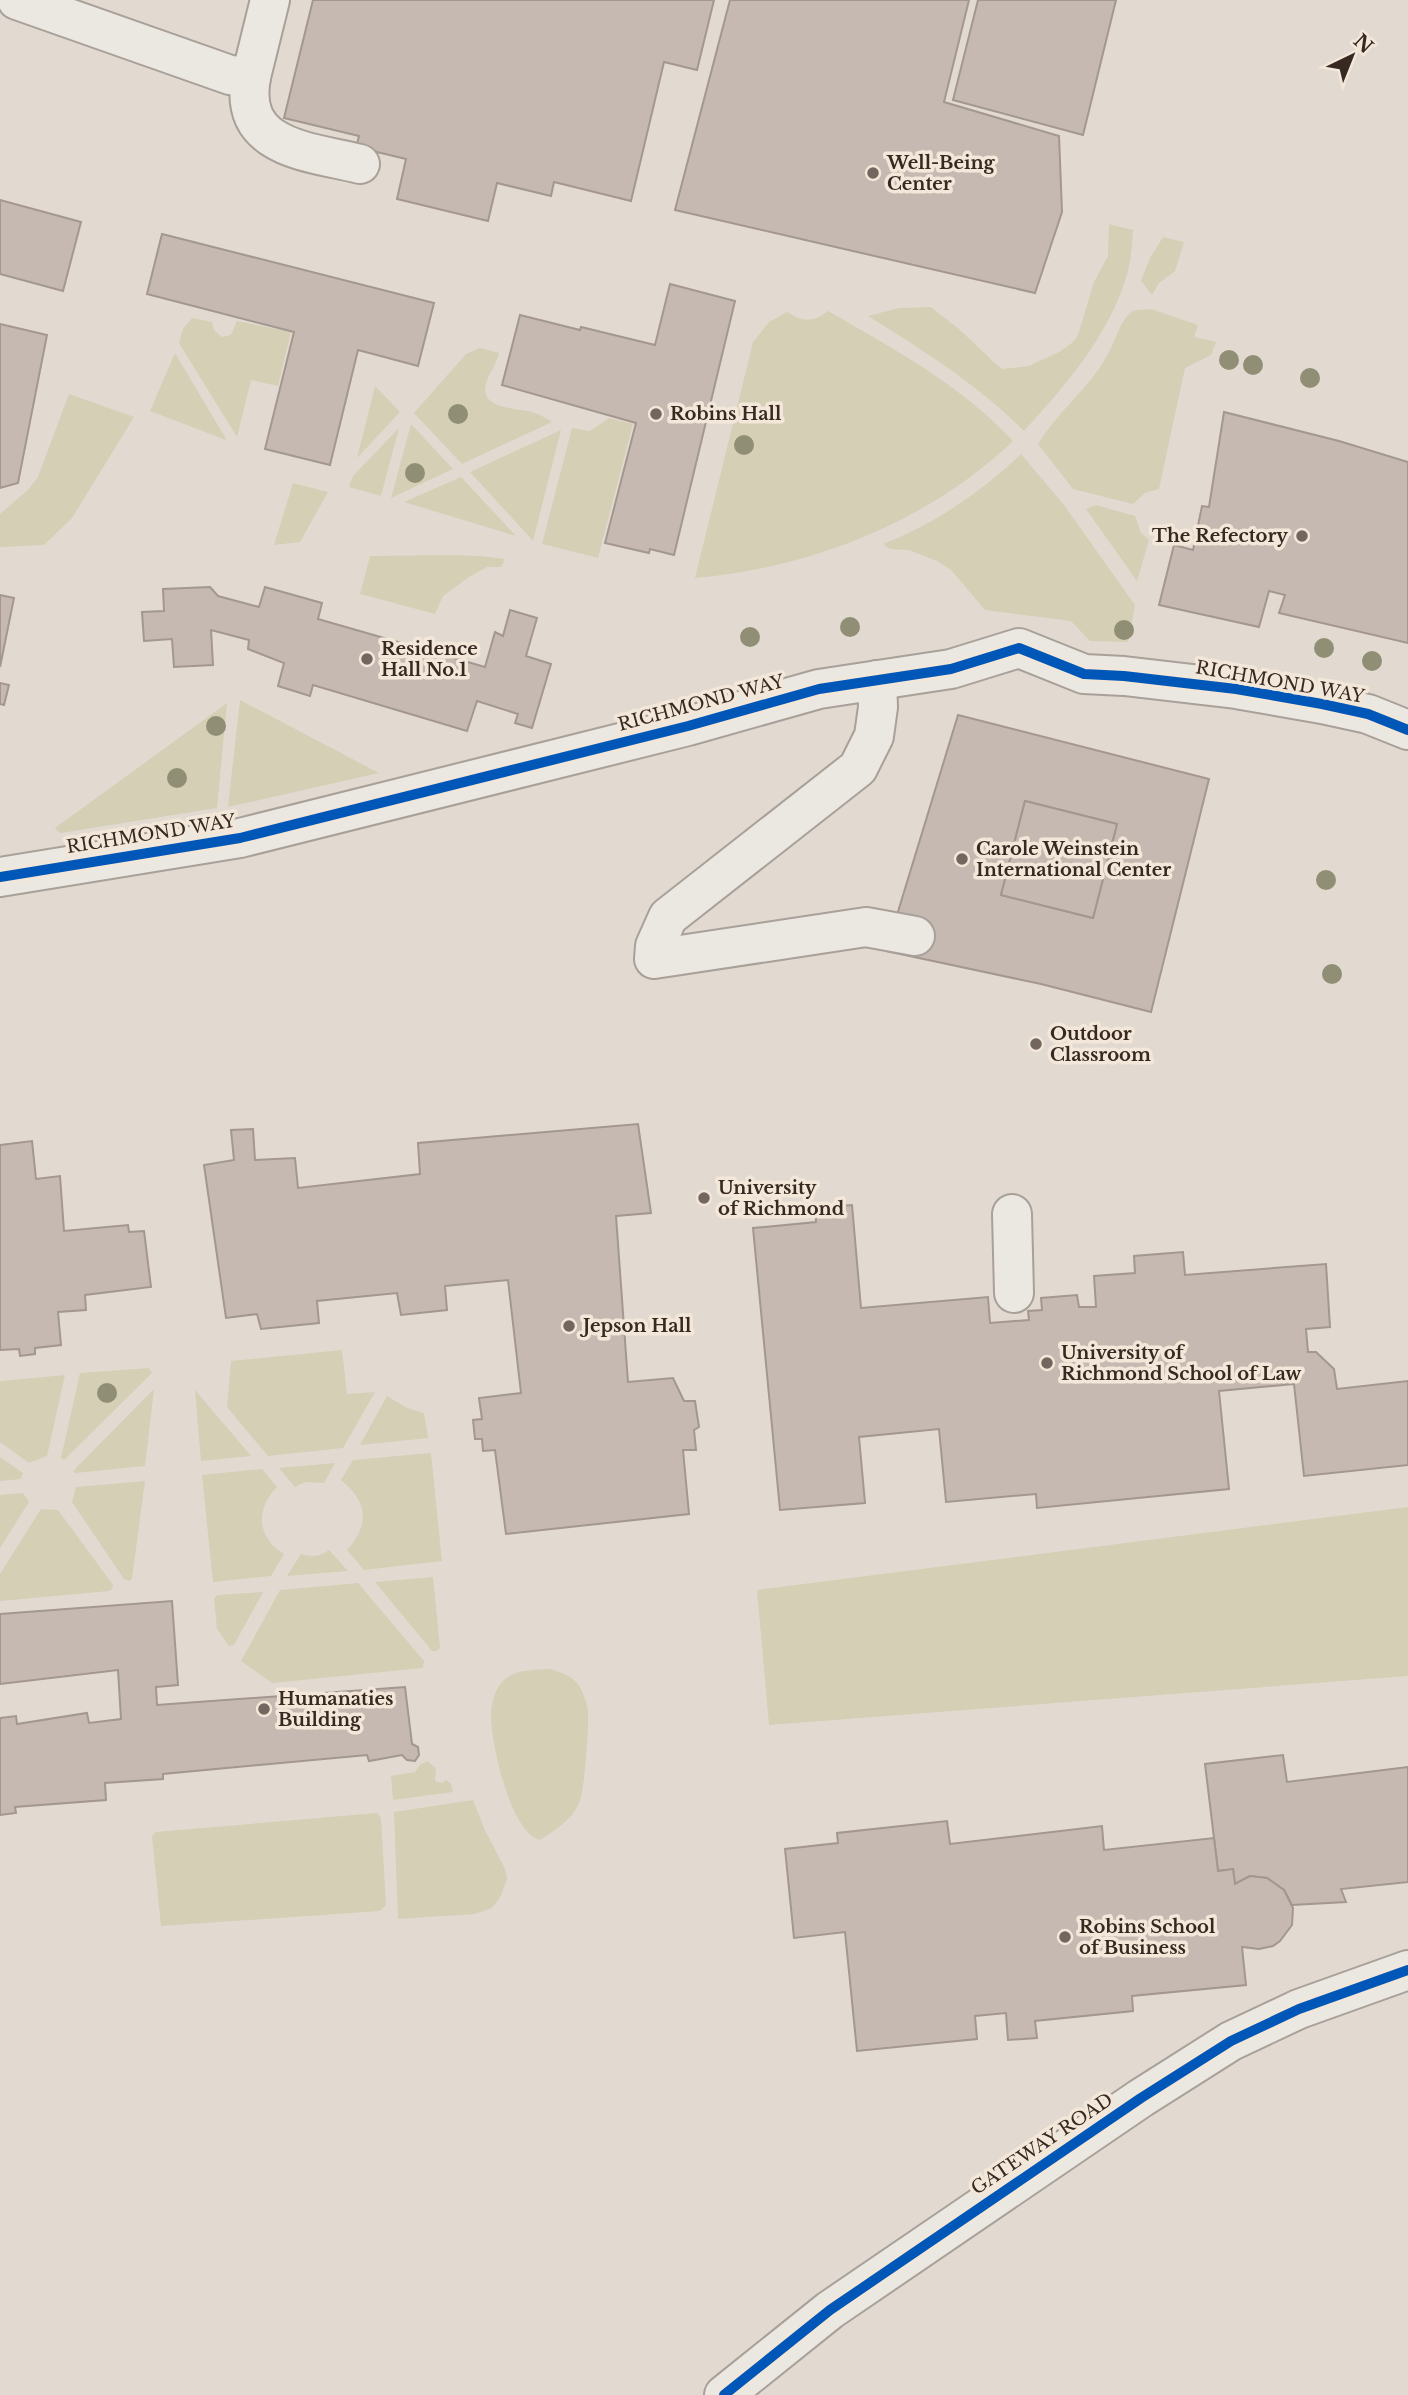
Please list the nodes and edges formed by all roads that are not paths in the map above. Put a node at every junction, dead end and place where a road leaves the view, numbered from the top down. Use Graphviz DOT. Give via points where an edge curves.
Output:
graph roads {
  1 [pos="17,0"];
  2 [pos="270,0"];
  3 [pos="251,77"];
  4 [pos="360,164"];
  5 [pos="877,680"];
  6 [pos="1408,730"];
  7 [pos="0,877"];
  8 [pos="915,936"];
  9 [pos="1012,1214"];
  10 [pos="1014,1293"];
  11 [pos="1408,1970"];
  12 [pos="724,2395"];
  1 -- 3 [label="street" via="230,75"];
  2 -- 3 [label="street"];
  3 -- 4 [label="street" via="250,111 267,136"];
  5 -- 6 [label="street, RICHMOND WAY" via="951,669 1019,648 1084,674 1310,702"];
  5 -- 7 [label="street, RICHMOND WAY" via="819,689 240,838"];
  5 -- 8 [label="street" via="874,736 858,768 668,917 654,959 866,927"];
  9 -- 10 [label="street"];
  11 -- 12 [label="street, GATEWAY ROAD" via="1299,2009 1231,2041 830,2310"];
}
